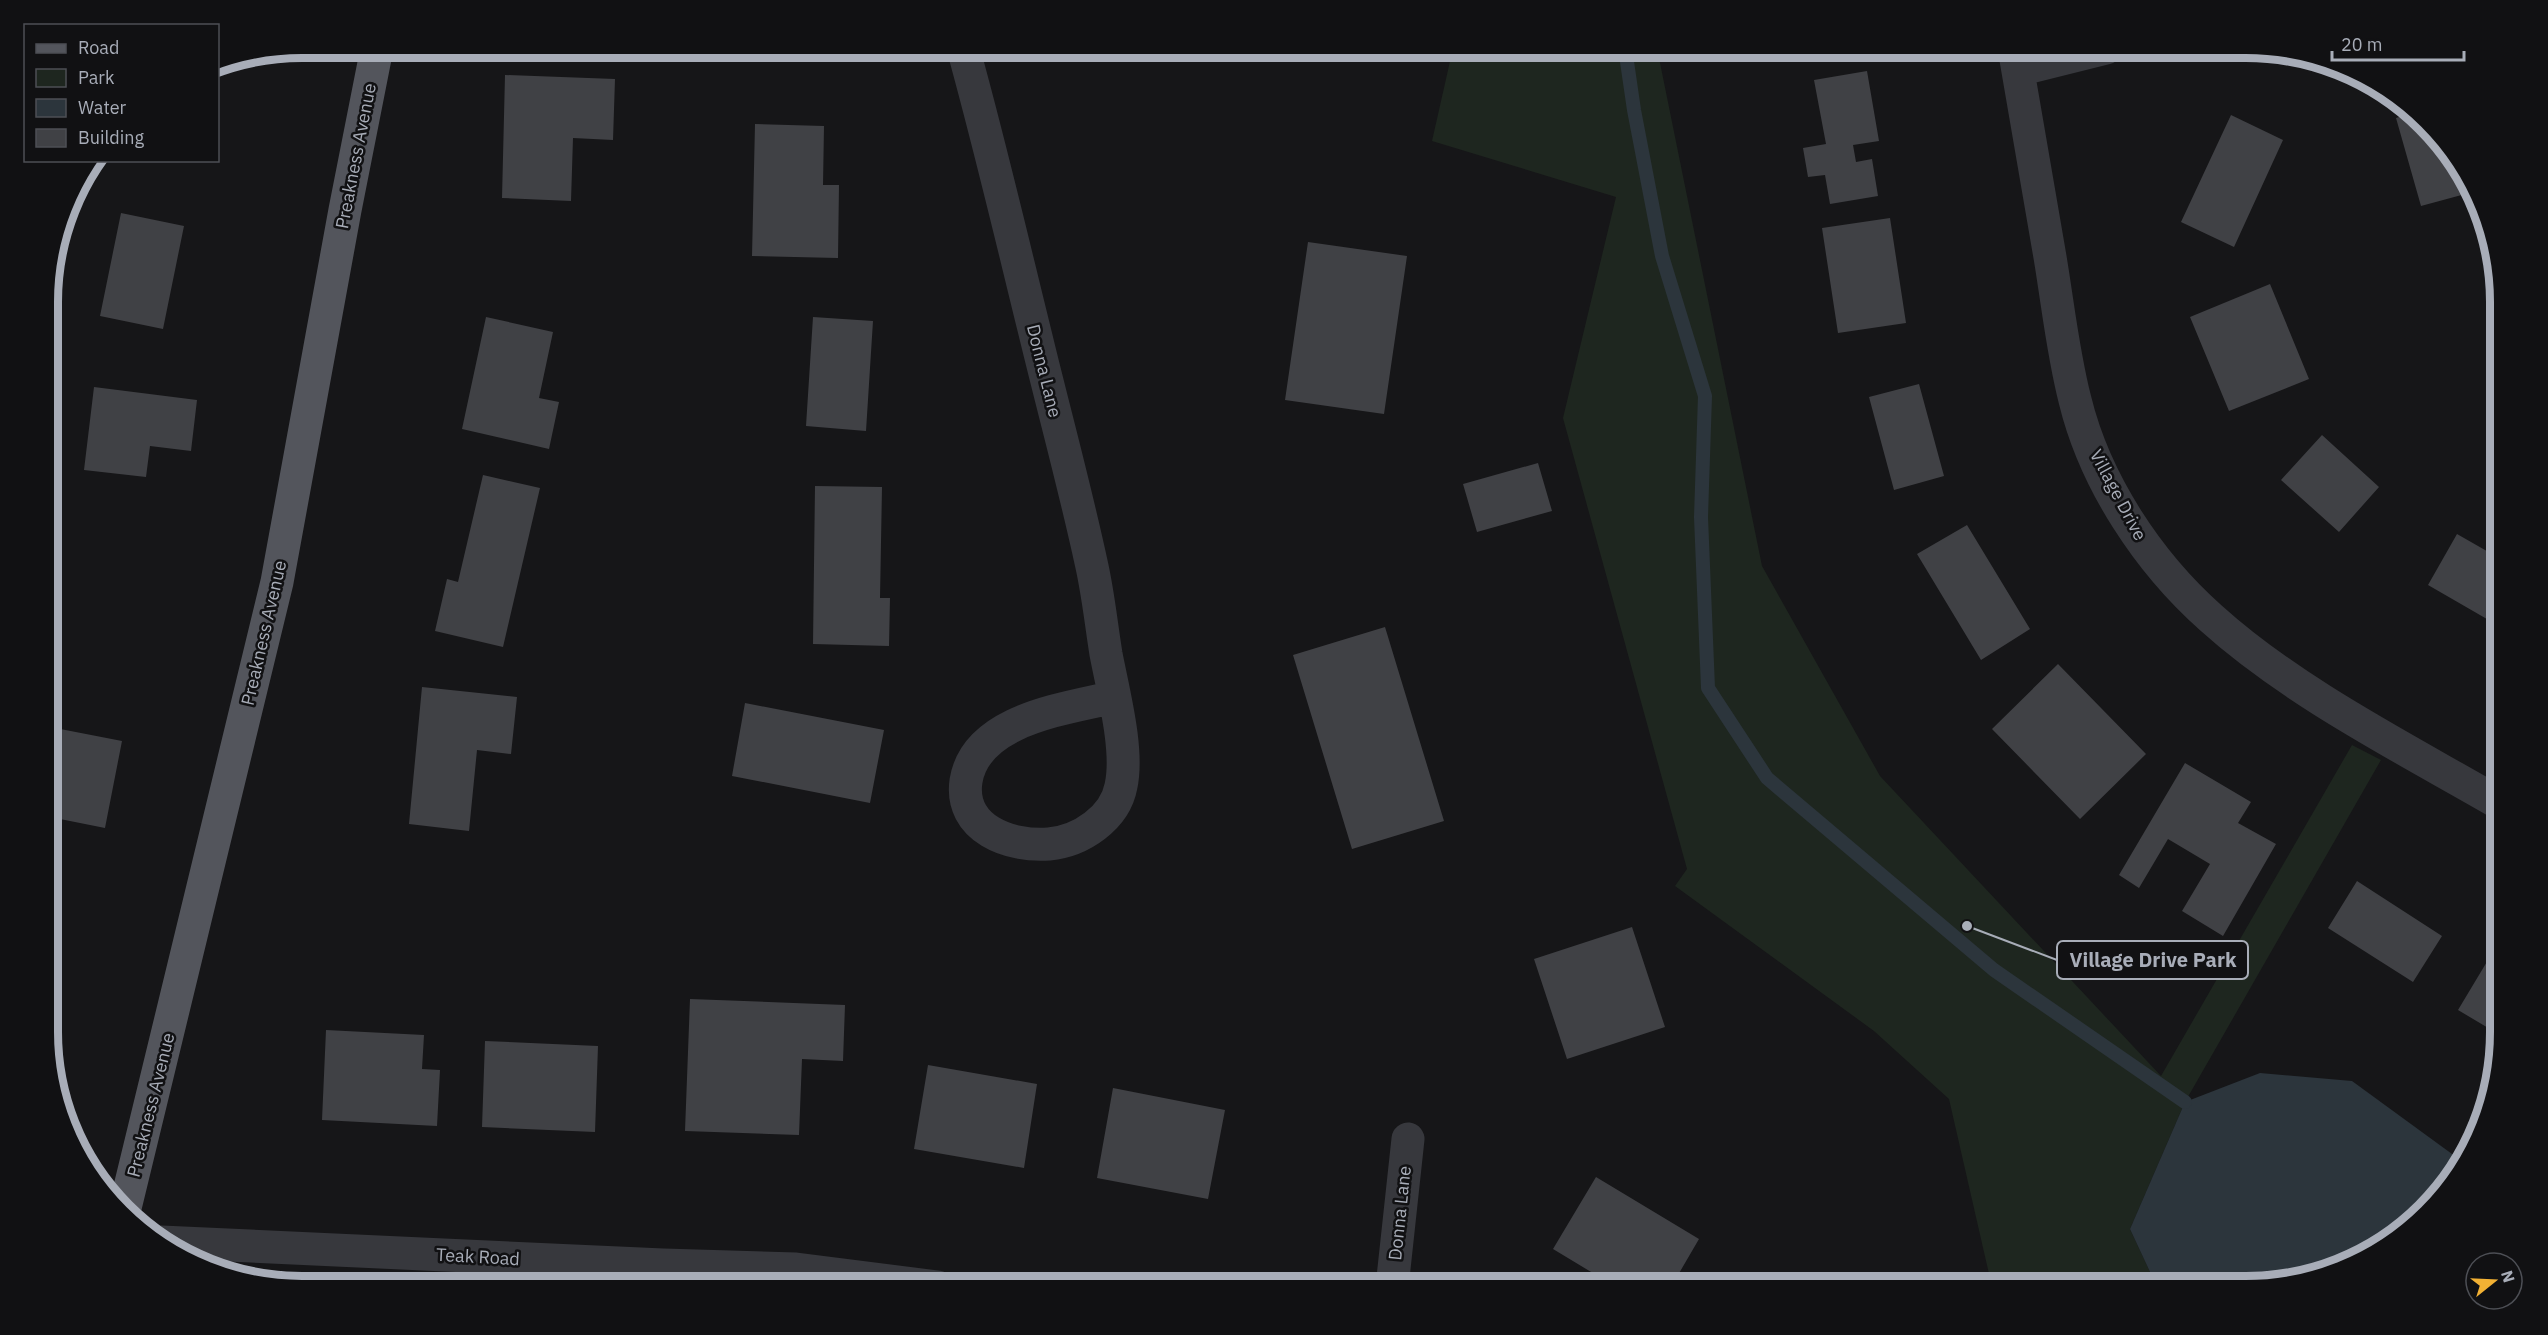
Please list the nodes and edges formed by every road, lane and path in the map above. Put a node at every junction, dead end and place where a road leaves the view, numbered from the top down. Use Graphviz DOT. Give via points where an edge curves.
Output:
graph roads {
  1 [pos="375,58"];
  2 [pos="965,58"];
  3 [pos="2016,59"];
  4 [pos="1114,697"];
  5 [pos="2490,798"];
  6 [pos="1408,1139"];
  7 [pos="127,1202"];
  8 [pos="178,1243"];
  9 [pos="851,1276"];
  10 [pos="1393,1276"];
  1 -- 7 [label="main road, Preakness Avenue" via="277,582"];
  2 -- 4 [label="street, Donna Lane" via="1091,563"];
  3 -- 5 [label="street, Village Drive" via="2075,401 2099,467 2132,528 2160,566 2211,618 2281,673"];
  4 -- 4 [label="street, Donna Lane" via="1123,753 1121,787 1110,814 1084,833 1053,843 1022,844 994,836 974,818 965,795 967,778 978,753 1000,731 1030,718"];
  6 -- 10 [label="street, Donna Lane"];
  8 -- 9 [label="street, Teak Road" via="796,1269"];
}
